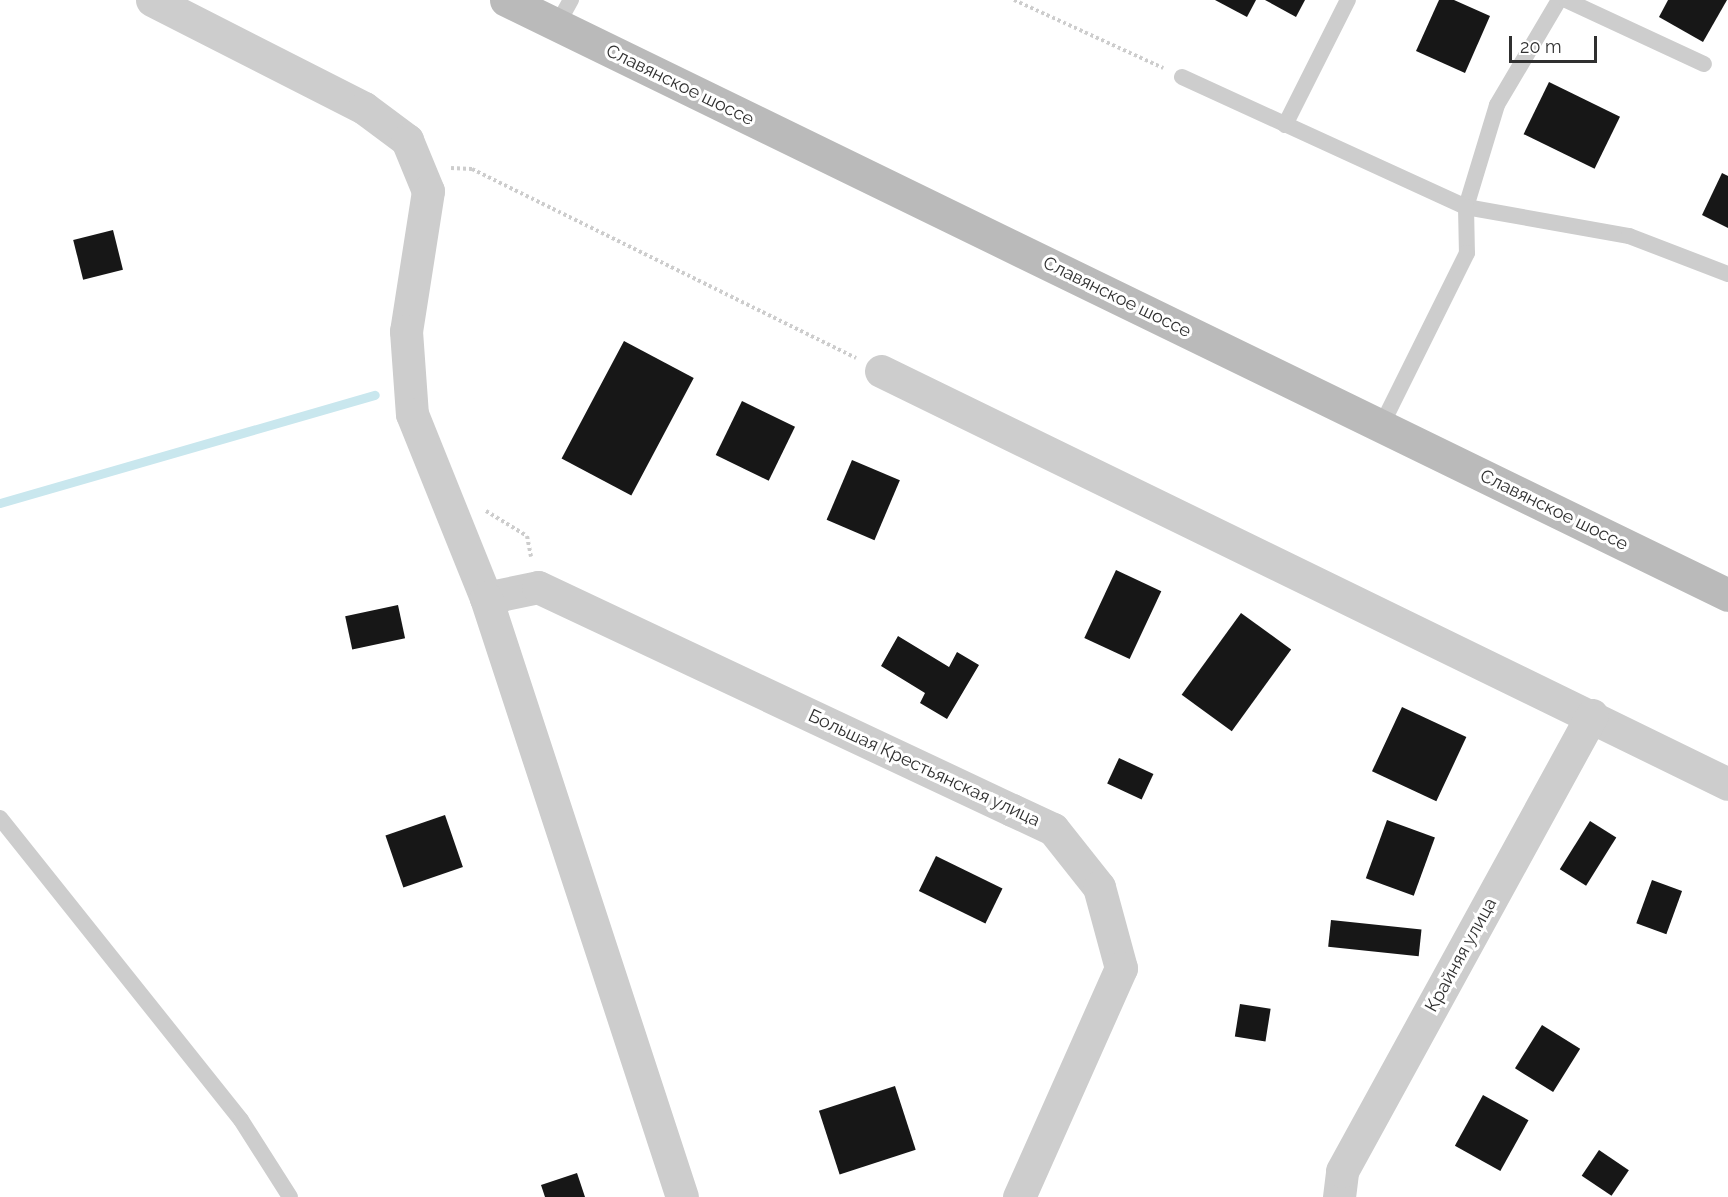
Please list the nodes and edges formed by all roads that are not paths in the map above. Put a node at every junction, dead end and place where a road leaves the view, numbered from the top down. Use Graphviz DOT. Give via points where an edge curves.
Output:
graph roads {
  1 [pos="152,0"];
  2 [pos="506,0"];
  3 [pos="1348,0"];
  4 [pos="1559,0"];
  5 [pos="1566,0"];
  6 [pos="564,12"];
  7 [pos="1704,64"];
  8 [pos="1182,77"];
  9 [pos="1285,125"];
  10 [pos="1466,207"];
  11 [pos="1728,274"];
  12 [pos="881,371"];
  13 [pos="1381,426"];
  14 [pos="1728,595"];
  15 [pos="486,598"];
  16 [pos="1592,716"];
  17 [pos="1728,784"];
  18 [pos="0,818"];
  19 [pos="290,1197"];
  20 [pos="682,1197"];
  21 [pos="1019,1197"];
  22 [pos="1339,1197"];
  1 -- 15 [label="street" via="364,108 407,140 428,191 406,331 412,414"];
  2 -- 6 [label="main road, Славянское шоссе"];
  3 -- 9 [label="lane"];
  4 -- 10 [label="lane" via="1497,105"];
  5 -- 7 [label="lane"];
  6 -- 13 [label="main road, Славянское шоссе"];
  8 -- 9 [label="lane"];
  9 -- 10 [label="lane"];
  10 -- 11 [label="lane" via="1629,236"];
  10 -- 13 [label="lane" via="1467,253"];
  12 -- 16 [label="street"];
  13 -- 14 [label="main road, Славянское шоссе"];
  15 -- 20 [label="street"];
  15 -- 21 [label="street, Большая Крестьянская улица" via="538,587 1053,829 1099,887 1121,968"];
  16 -- 17 [label="street"];
  16 -- 22 [label="street, Крайняя улица" via="1342,1171"];
  18 -- 19 [label="lane" via="241,1120"];
}
